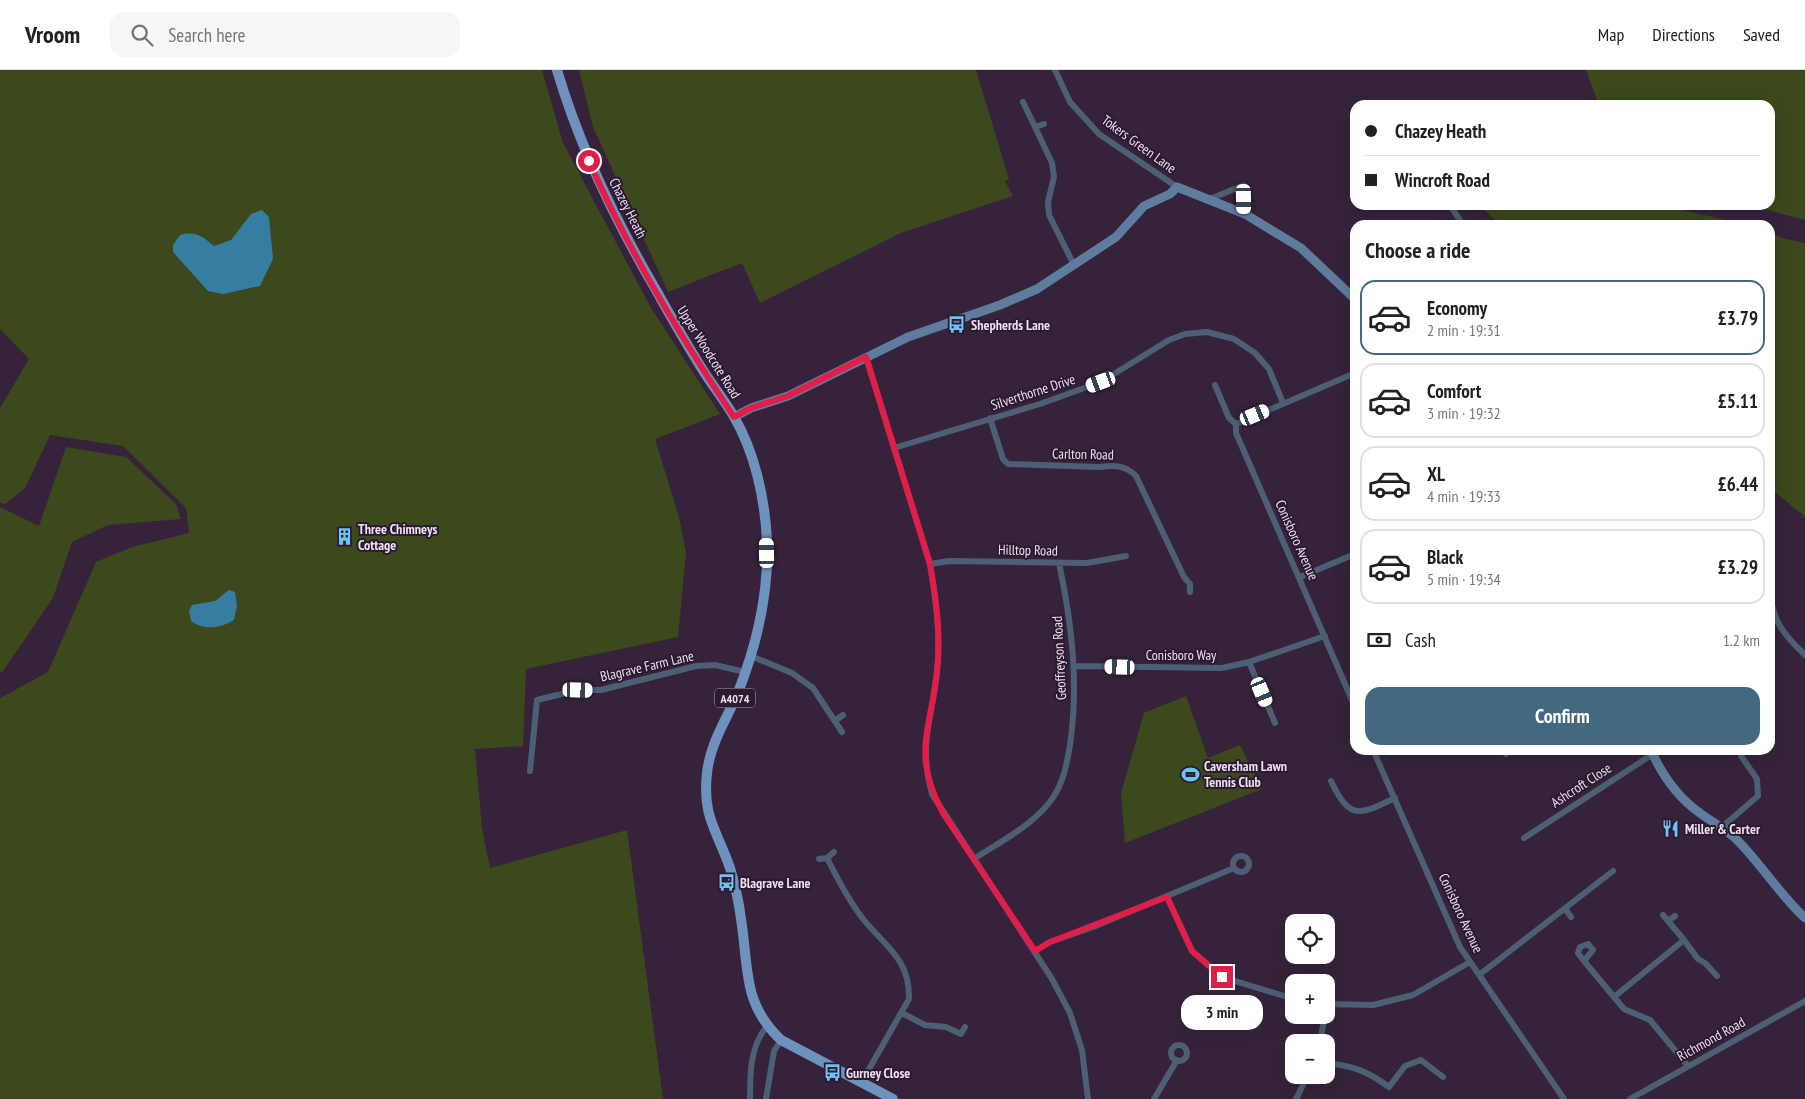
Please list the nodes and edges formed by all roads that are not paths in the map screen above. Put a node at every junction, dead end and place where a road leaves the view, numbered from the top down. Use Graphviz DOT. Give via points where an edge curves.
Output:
graph roads {
  1 [pos="557,70"];
  2 [pos="1055,70"];
  3 [pos="1023,102"];
  4 [pos="1044,124"];
  5 [pos="1035,127"];
  6 [pos="1177,187"];
  7 [pos="1210,198"];
  8 [pos="1245,214"];
  9 [pos="1074,266"];
  10 [pos="646,273"];
  11 [pos="1350,294"];
  12 [pos="866,357"];
  13 [pos="1350,376"];
  14 [pos="1215,385"];
  15 [pos="1283,403"];
  16 [pos="734,417"];
  17 [pos="990,418"];
  18 [pos="1236,424"];
  19 [pos="894,448"];
  20 [pos="1126,556"];
  21 [pos="1350,556"];
  22 [pos="1060,563"];
  23 [pos="930,564"];
  24 [pos="1300,577"];
  25 [pos="1190,592"];
  26 [pos="1775,623"];
  27 [pos="1325,636"];
  28 [pos="1804,652"];
  29 [pos="751,656"];
  30 [pos="1249,662"];
  31 [pos="1075,666"];
  32 [pos="744,672"];
  33 [pos="1350,695"];
  34 [pos="843,715"];
  35 [pos="835,721"];
  36 [pos="1275,723"];
  37 [pos="842,732"];
  38 [pos="1375,755"];
  39 [pos="1648,755"];
  40 [pos="1653,755"];
  41 [pos="1741,756"];
  42 [pos="530,771"];
  43 [pos="1331,781"];
  44 [pos="1395,798"];
  45 [pos="1722,827"];
  46 [pos="1524,838"];
  47 [pos="834,852"];
  48 [pos="827,858"];
  49 [pos="819,859"];
  50 [pos="974,859"];
  51 [pos="1234,868"];
  52 [pos="1613,871"];
  53 [pos="1167,897"];
  54 [pos="1566,910"];
  55 [pos="1663,915"];
  56 [pos="1675,916"];
  57 [pos="1571,917"];
  58 [pos="1805,918"];
  59 [pos="1668,921"];
  60 [pos="1684,940"];
  61 [pos="1035,951"];
  62 [pos="1584,961"];
  63 [pos="1470,962"];
  64 [pos="1479,975"];
  65 [pos="1716,976"];
  66 [pos="1285,996"];
  67 [pos="1614,997"];
  68 [pos="1805,1001"];
  69 [pos="1335,1004"];
  70 [pos="902,1013"];
  71 [pos="767,1026"];
  72 [pos="965,1027"];
  73 [pos="781,1040"];
  74 [pos="1177,1060"];
  75 [pos="1335,1065"];
  76 [pos="1688,1066"];
  77 [pos="1443,1077"];
  78 [pos="862,1083"];
  79 [pos="1304,1084"];
  80 [pos="750,1099"];
  81 [pos="766,1099"];
  82 [pos="893,1099"];
  83 [pos="1088,1099"];
  84 [pos="1154,1099"];
  85 [pos="1296,1099"];
  86 [pos="1564,1099"];
  87 [pos="1630,1099"];
  1 -- 10 [label="main road, Chazey Heath / A4074" via="576,131"];
  2 -- 6 [label="street, Tokers Green Lane" via="1070,102 1099,134"];
  3 -- 5 [label="street"];
  4 -- 5 [label="street"];
  5 -- 9 [label="street" via="1052,163 1054,177 1048,202 1049,215"];
  6 -- 7 [label="street"];
  6 -- 9 [label="street" via="1170,194 1144,206 1116,237"];
  7 -- 8 [label="street"];
  7 -- 8 [label="street" via="1244,185"];
  8 -- 11 [label="street" via="1301,248"];
  9 -- 12 [label="street" via="1037,289 908,337"];
  10 -- 16 [label="main road, Upper Woodcote Road / A4074" via="704,373"];
  12 -- 16 [label="street" via="788,396"];
  12 -- 19 [label="street"];
  13 -- 15 [label="street"];
  14 -- 18 [label="street, Conisboro Avenue" via="1229,418"];
  15 -- 17 [label="street, Silverthorne Drive" via="1269,369 1255,353 1234,339 1207,332 1184,334 1169,340 1101,382"];
  15 -- 18 [label="street"];
  16 -- 29 [label="main road, Upper Woodcote Road / A4074" via="753,463 766,525 766,593"];
  17 -- 19 [label="street, Silverthorne Drive"];
  17 -- 25 [label="street, Carlton Road" via="1003,459 1008,464 1114,465 1131,470 1190,584"];
  18 -- 24 [label="street, Conisboro Avenue" via="1236,433"];
  19 -- 23 [label="street"];
  20 -- 22 [label="street, Hilltop Road" via="1087,563"];
  21 -- 24 [label="street"];
  22 -- 23 [label="street, Hilltop Road" via="949,561"];
  22 -- 31 [label="street, Geoffreyson Road" via="1070,614"];
  23 -- 50 [label="street" via="936,597 938,642 937,672 925,739 925,769 932,794"];
  24 -- 27 [label="street, Conisboro Avenue"];
  26 -- 28 [label="street"];
  27 -- 30 [label="street, Conisboro Way"];
  27 -- 33 [label="street, Conisboro Avenue"];
  29 -- 32 [label="main road, Upper Woodcote Road / A4074"];
  29 -- 35 [label="street" via="792,673 813,688"];
  30 -- 31 [label="street, Conisboro Way" via="1226,667"];
  30 -- 36 [label="street"];
  31 -- 50 [label="street, Geoffreyson Road" via="1075,714 1066,767 1054,796 1029,822"];
  32 -- 42 [label="street, Blagrave Farm Lane" via="715,665 696,666 601,690 578,690 537,700"];
  32 -- 71 [label="main road, Upper Woodcote Road / A4074" via="712,748 706,797 709,818 735,888 755,1007"];
  34 -- 35 [label="street"];
  35 -- 37 [label="street"];
  38 -- 44 [label="street, Conisboro Avenue"];
  39 -- 46 [label="street, Ashcroft Close"];
  40 -- 45 [label="street" via="1662,774 1685,802"];
  41 -- 45 [label="street" via="1757,779 1758,796"];
  43 -- 44 [label="street" via="1340,800 1357,812 1367,811"];
  44 -- 63 [label="street, Conisboro Avenue" via="1460,947"];
  45 -- 58 [label="street"];
  47 -- 48 [label="street"];
  48 -- 49 [label="street"];
  48 -- 70 [label="street" via="841,887 861,916 905,969 909,999"];
  50 -- 61 [label="street"];
  51 -- 53 [label="street"];
  52 -- 54 [label="street"];
  53 -- 61 [label="street" via="1050,942"];
  53 -- 66 [label="street" via="1192,951 1222,977"];
  54 -- 57 [label="street"];
  54 -- 64 [label="street"];
  55 -- 59 [label="street"];
  56 -- 59 [label="street"];
  59 -- 60 [label="street"];
  60 -- 65 [label="street"];
  60 -- 67 [label="street"];
  61 -- 83 [label="street" via="1070,1013 1082,1050"];
  62 -- 67 [label="street"];
  63 -- 64 [label="street, Conisboro Avenue"];
  63 -- 69 [label="street" via="1412,995 1373,1005"];
  64 -- 86 [label="street, Conisboro Avenue"];
  67 -- 76 [label="street" via="1624,1009 1650,1020"];
  68 -- 76 [label="street, Richmond Road"];
  70 -- 72 [label="street" via="925,1025 946,1027 959,1037"];
  70 -- 78 [label="street"];
  71 -- 73 [label="main road, Upper Woodcote Road / A4074"];
  71 -- 80 [label="street" via="756,1043"];
  73 -- 78 [label="main road, Upper Woodcote Road / A4074"];
  73 -- 81 [label="street" via="774,1051"];
  74 -- 84 [label="street"];
  75 -- 77 [label="street" via="1362,1070 1388,1087 1405,1066 1421,1060"];
  76 -- 87 [label="street, Richmond Road"];
  78 -- 82 [label="main road, Upper Woodcote Road / A4074"];
  79 -- 85 [label="street"];
}
